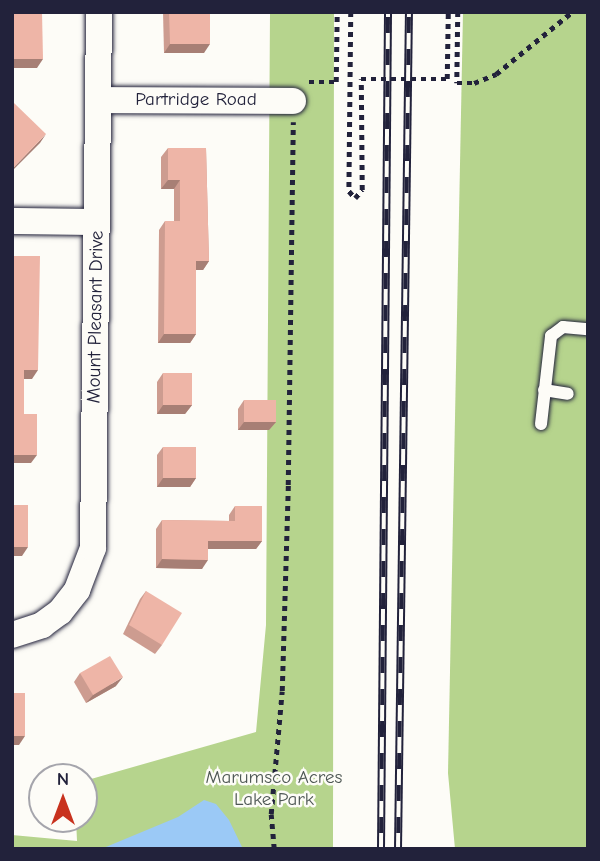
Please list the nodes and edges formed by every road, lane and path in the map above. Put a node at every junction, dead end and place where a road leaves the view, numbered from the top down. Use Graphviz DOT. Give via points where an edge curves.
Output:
graph roads {
  1 [pos="99,12"];
  2 [pos="337,12"];
  3 [pos="351,12"];
  4 [pos="448,12"];
  5 [pos="458,12"];
  6 [pos="572,12"];
  7 [pos="294,92"];
  8 [pos="99,100"];
  9 [pos="12,221"];
  10 [pos="97,222"];
  11 [pos="588,329"];
  12 [pos="544,390"];
  13 [pos="568,394"];
  14 [pos="541,424"];
  15 [pos="12,635"];
  16 [pos="274,849"];
  1 -- 8 [label="street, Mount Pleasant Drive"];
  2 -- 7 [label="path" via="336,82"];
  3 -- 4 [label="path, bridge" via="349,191 355,198 362,190 361,79 447,79"];
  5 -- 6 [label="path" via="457,83 474,83 496,74"];
  7 -- 8 [label="street, Partridge Road"];
  7 -- 16 [label="path" via="288,485 282,691 272,781"];
  8 -- 10 [label="street, Mount Pleasant Drive"];
  9 -- 10 [label="street"];
  10 -- 15 [label="street, Mount Pleasant Drive" via="93,548 77,590 60,612 42,625"];
  11 -- 12 [label="lane" via="567,327 554,332"];
  12 -- 13 [label="lane"];
  12 -- 14 [label="lane"];
}
